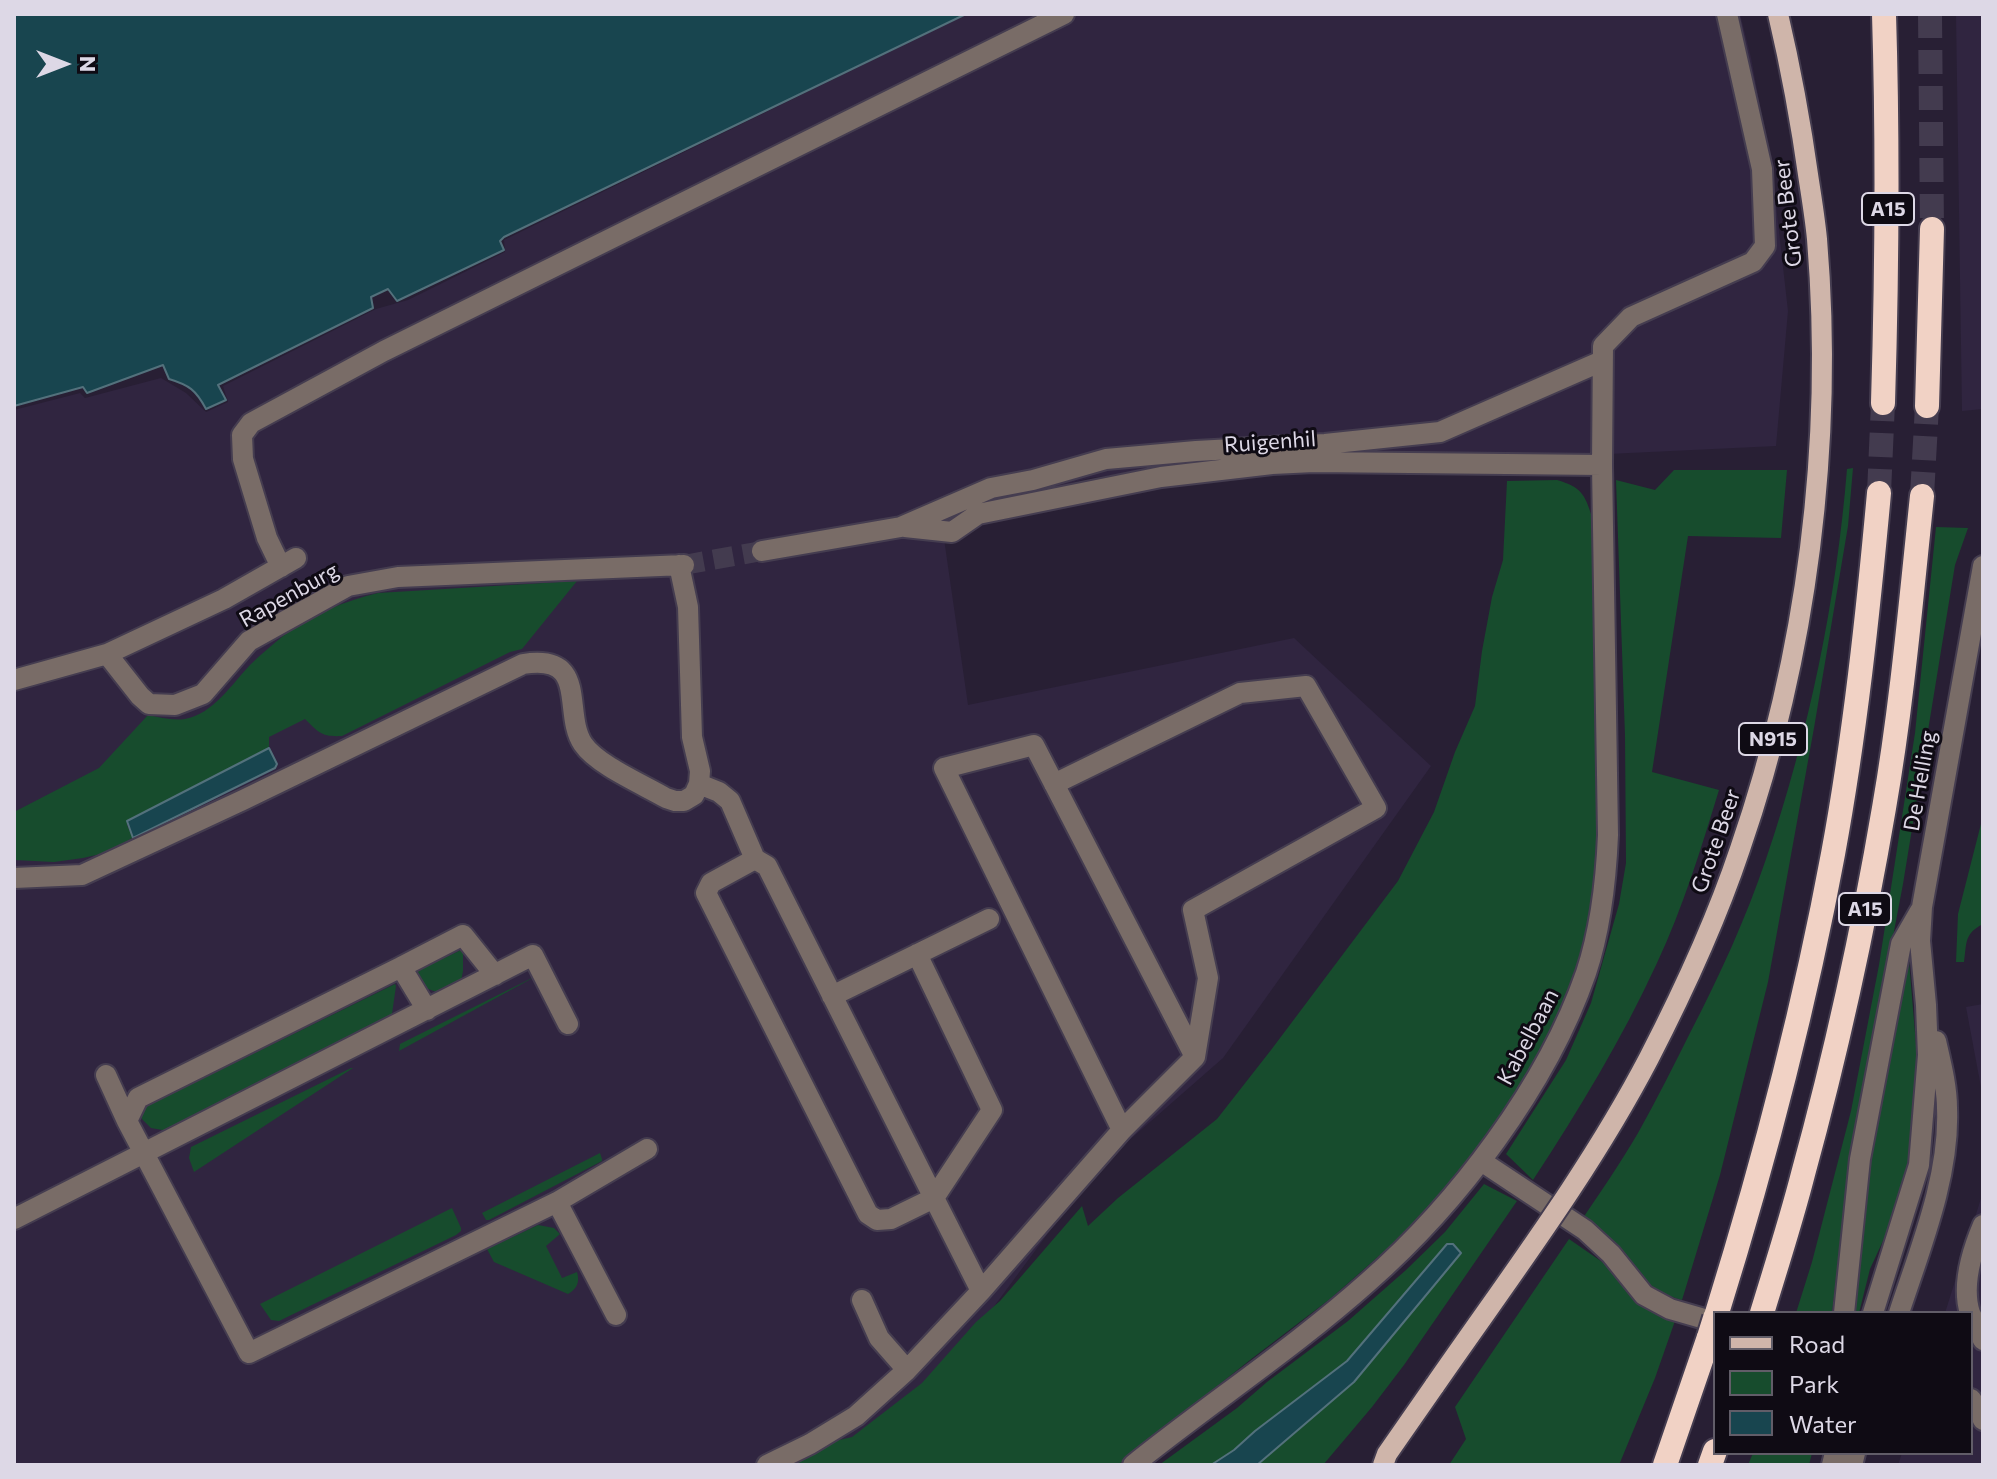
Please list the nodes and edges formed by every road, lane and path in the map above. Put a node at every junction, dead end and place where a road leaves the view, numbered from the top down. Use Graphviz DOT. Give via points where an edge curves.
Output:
graph roads {
  1 [pos="1064,14"];
  2 [pos="1727,14"];
  3 [pos="1778,14"];
  4 [pos="1884,14"];
  5 [pos="1932,229"];
  6 [pos="1602,361"];
  7 [pos="1883,403"];
  8 [pos="1927,406"];
  9 [pos="1602,465"];
  10 [pos="1879,493"];
  11 [pos="1922,496"];
  12 [pos="901,527"];
  13 [pos="762,551"];
  14 [pos="1983,566"];
  15 [pos="107,654"];
  16 [pos="14,680"];
  17 [pos="699,784"];
  18 [pos="1054,784"];
  19 [pos="755,859"];
  20 [pos="14,878"];
  21 [pos="1922,907"];
  22 [pos="989,919"];
  23 [pos="917,954"];
  24 [pos="401,967"];
  25 [pos="495,975"];
  26 [pos="832,996"];
  27 [pos="1926,1005"];
  28 [pos="427,1010"];
  29 [pos="568,1024"];
  30 [pos="1195,1057"];
  31 [pos="106,1075"];
  32 [pos="127,1121"];
  33 [pos="1122,1130"];
  34 [pos="647,1149"];
  35 [pos="145,1154"];
  36 [pos="1481,1161"];
  37 [pos="934,1198"];
  38 [pos="557,1202"];
  39 [pos="14,1219"];
  40 [pos="1983,1225"];
  41 [pos="981,1291"];
  42 [pos="862,1300"];
  43 [pos="1718,1311"];
  44 [pos="1763,1311"];
  45 [pos="1844,1311"];
  46 [pos="1874,1311"];
  47 [pos="1900,1311"];
  48 [pos="1970,1311"];
  49 [pos="616,1315"];
  50 [pos="1973,1318"];
  51 [pos="1713,1320"];
  52 [pos="1713,1326"];
  53 [pos="1983,1340"];
  54 [pos="907,1370"];
  55 [pos="1973,1402"];
  56 [pos="1983,1420"];
  57 [pos="1381,1461"];
  58 [pos="767,1465"];
  59 [pos="1133,1465"];
  60 [pos="1665,1465"];
  1 -- 15 [label="street" via="384,351 251,423 242,435 243,459 267,538 289,562"];
  2 -- 6 [label="street" via="1762,169 1765,246 1753,262 1631,317 1603,346"];
  3 -- 57 [label="main road, Grote Beer / N915, bridge" via="1817,236 1821,409 1807,565 1763,776 1713,922 1648,1060 1568,1193"];
  4 -- 7 [label="highway, A15" via="1888,265"];
  5 -- 8 [label="highway, A15"];
  6 -- 9 [label="street, Kabelbaan"];
  6 -- 12 [label="street" via="1440,432 1106,459 991,488"];
  9 -- 12 [label="street, Ruigenhil" via="1272,464 1161,477 978,514 952,532"];
  9 -- 36 [label="street, Kabelbaan" via="1608,835 1599,924 1566,1022"];
  10 -- 43 [label="highway, A15" via="1863,649 1830,867 1784,1081"];
  11 -- 44 [label="highway, A15" via="1897,722 1861,929 1803,1175"];
  12 -- 13 [label="street"];
  14 -- 21 [label="street, De Helling"];
  15 -- 16 [label="street"];
  15 -- 17 [label="street, Rapenburg" via="149,704 175,705 203,694 249,641 348,586 398,577 682,565"];
  17 -- 19 [label="street" via="730,801"];
  17 -- 20 [label="street" via="694,795 675,801 598,759 579,735 569,684 561,671 537,662 523,664 82,875"];
  18 -- 30 [label="street"];
  18 -- 30 [label="street" via="1240,693 1306,686 1376,808 1193,910 1208,978"];
  18 -- 33 [label="street" via="1034,745 944,768"];
  19 -- 26 [label="street" via="767,866"];
  19 -- 37 [label="street" via="711,883 706,893 868,1214 891,1219"];
  21 -- 27 [label="street, De Helling"];
  21 -- 45 [label="street" via="1901,944 1860,1159"];
  22 -- 23 [label="street"];
  23 -- 26 [label="street"];
  23 -- 37 [label="street" via="992,1110"];
  24 -- 25 [label="street" via="463,935"];
  24 -- 28 [label="street"];
  24 -- 32 [label="street" via="138,1098"];
  25 -- 28 [label="street"];
  25 -- 29 [label="street" via="533,955"];
  26 -- 37 [label="street"];
  27 -- 46 [label="street, De Helling" via="1927,1078 1919,1165"];
  27 -- 47 [label="street, De Helling" via="1943,1071 1944,1151 1934,1206"];
  28 -- 35 [label="street"];
  30 -- 33 [label="street"];
  31 -- 32 [label="street"];
  32 -- 35 [label="street"];
  33 -- 41 [label="street"];
  34 -- 38 [label="street"];
  35 -- 38 [label="street" via="249,1353"];
  35 -- 39 [label="street"];
  36 -- 51 [label="street" via="1585,1230 1644,1295 1670,1309"];
  36 -- 59 [label="street, Kabelbaan" via="1368,1283"];
  37 -- 41 [label="street"];
  38 -- 49 [label="street"];
  40 -- 48 [label="street" via="1967,1280"];
  41 -- 54 [label="street"];
  42 -- 54 [label="street" via="879,1338"];
  50 -- 53 [label="street"];
  52 -- 60 [label="highway, A15"];
  54 -- 58 [label="street" via="856,1416"];
  55 -- 56 [label="street"];
}
